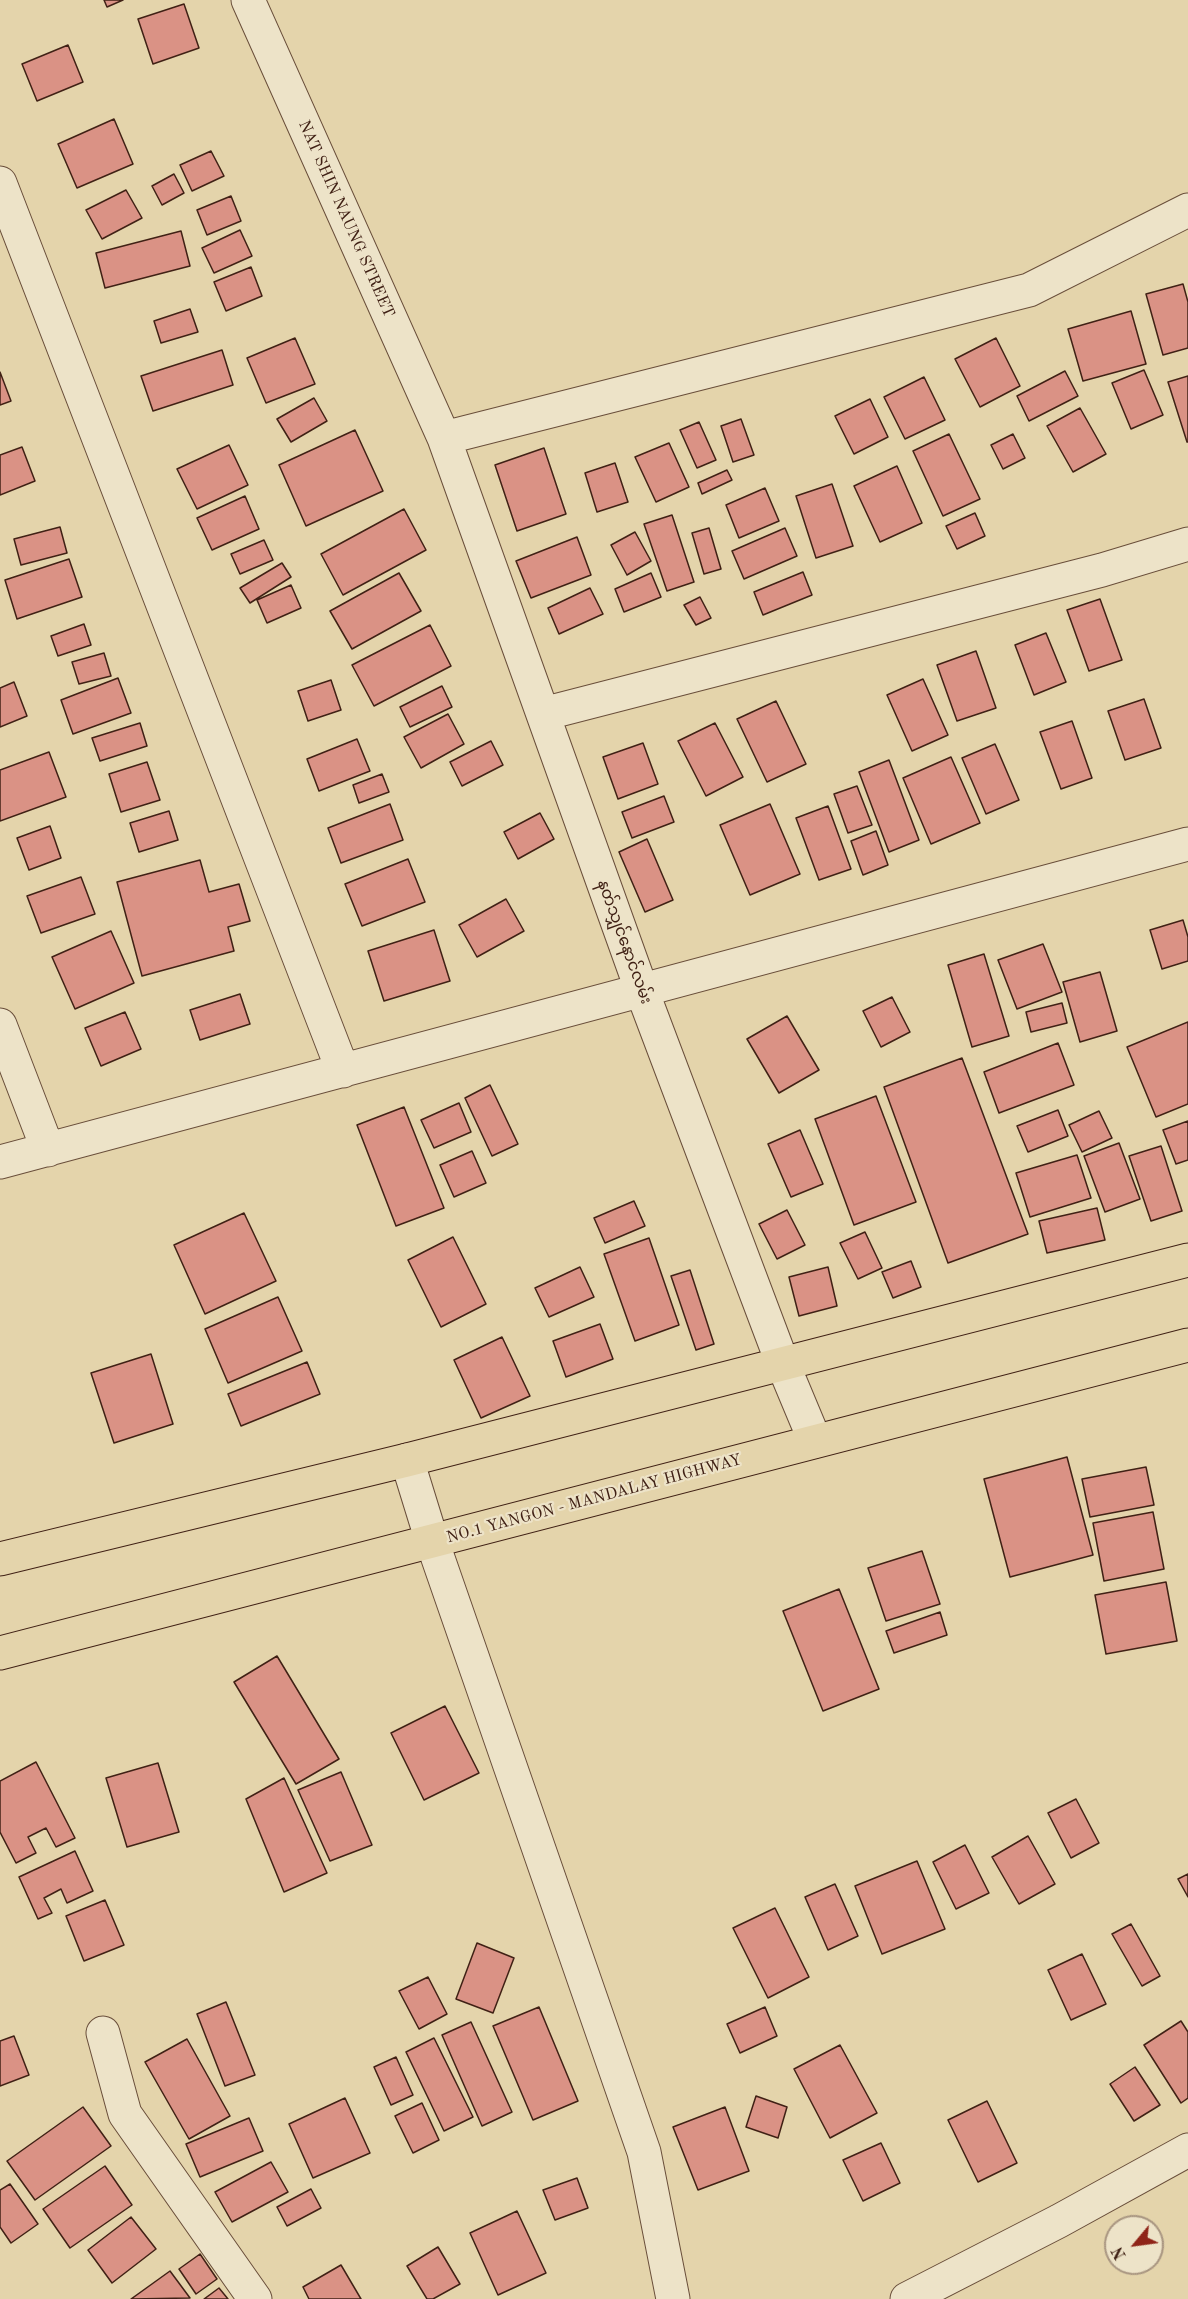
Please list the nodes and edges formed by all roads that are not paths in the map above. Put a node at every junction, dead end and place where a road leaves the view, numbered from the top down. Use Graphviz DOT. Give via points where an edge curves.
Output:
graph roads {
  1 [pos="248,0"];
  2 [pos="0,183"];
  3 [pos="1188,210"];
  4 [pos="444,438"];
  5 [pos="1188,544"];
  6 [pos="543,714"];
  7 [pos="1188,844"];
  8 [pos="642,991"];
  9 [pos="0,1025"];
  10 [pos="343,1071"];
  11 [pos="48,1150"];
  12 [pos="0,1162"];
  13 [pos="1188,1260"];
  14 [pos="1188,1345"];
  15 [pos="782,1362"];
  16 [pos="815,1441"];
  17 [pos="407,1460"];
  18 [pos="432,1541"];
  19 [pos="0,1559"];
  20 [pos="0,1653"];
  21 [pos="103,2033"];
  22 [pos="1188,2150"];
  23 [pos="255,2299"];
  24 [pos="673,2299"];
  25 [pos="907,2299"];
  1 -- 4 [label="street, NAT SHIN NAUNG STREET"];
  2 -- 10 [label="street"];
  3 -- 4 [label="street" via="1029,290"];
  4 -- 6 [label="street, နတ်သျှင်နောင်လမ်း"];
  5 -- 6 [label="street" via="1102,570"];
  6 -- 8 [label="street, နတ်သျှင်နောင်လမ်း"];
  7 -- 8 [label="street"];
  8 -- 10 [label="street"];
  8 -- 15 [label="street, နတ်သျှင်နောင်လမ်း"];
  9 -- 11 [label="street"];
  10 -- 11 [label="street"];
  11 -- 12 [label="street"];
  13 -- 15 [label="highway"];
  14 -- 16 [label="highway, NO.1 YANGON - MANDALAY HIGHWAY"];
  15 -- 16 [label="street, နတ်သျှင်နောင်လမ်း"];
  15 -- 17 [label="highway"];
  16 -- 18 [label="highway, NO.1 YANGON - MANDALAY HIGHWAY"];
  17 -- 18 [label="street"];
  17 -- 19 [label="highway"];
  18 -- 20 [label="highway, NO.1 YANGON - MANDALAY HIGHWAY"];
  18 -- 24 [label="street" via="644,2152"];
  21 -- 23 [label="street" via="125,2114"];
  22 -- 25 [label="street"];
}
